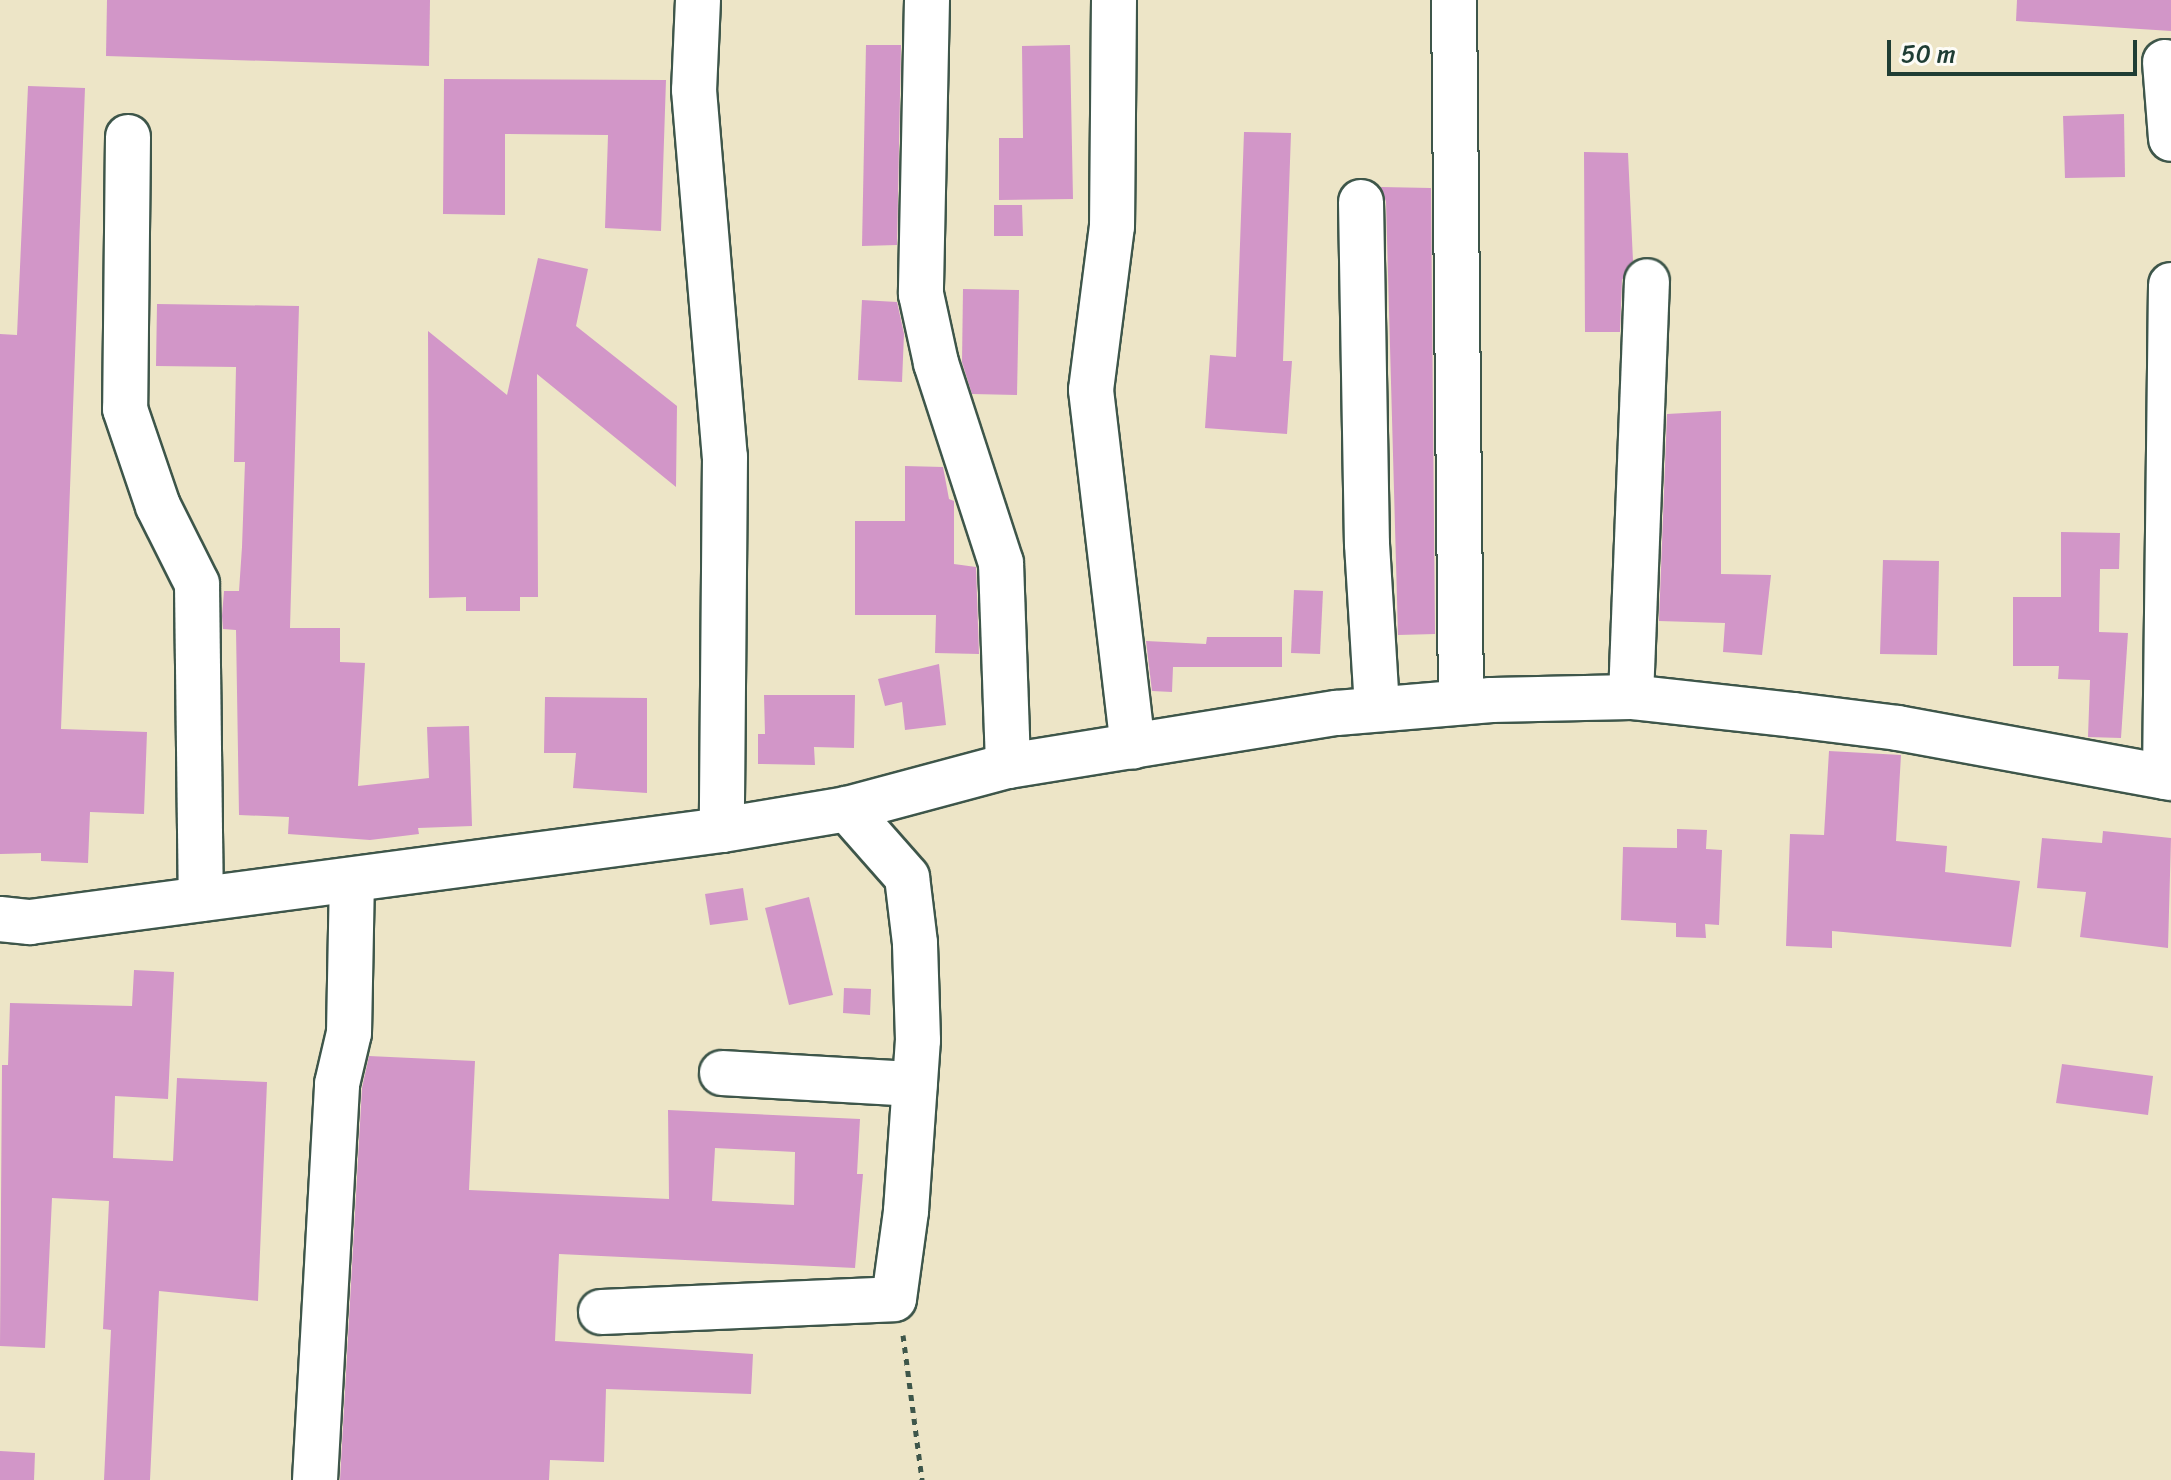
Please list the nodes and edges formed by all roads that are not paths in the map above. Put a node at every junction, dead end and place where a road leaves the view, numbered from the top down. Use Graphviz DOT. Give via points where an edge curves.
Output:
graph roads {
  1 [pos="698,0"];
  2 [pos="927,0"];
  3 [pos="1114,0"];
  4 [pos="1454,0"];
  5 [pos="2165,62"];
  6 [pos="128,137"];
  7 [pos="2171,139"];
  8 [pos="1361,202"];
  9 [pos="1647,281"];
  10 [pos="2171,285"];
  11 [pos="1631,697"];
  12 [pos="1461,702"];
  13 [pos="1377,708"];
  14 [pos="1133,747"];
  15 [pos="1008,766"];
  16 [pos="2168,777"];
  17 [pos="847,809"];
  18 [pos="722,830"];
  19 [pos="352,880"];
  20 [pos="201,899"];
  21 [pos="0,919"];
  22 [pos="722,1073"];
  23 [pos="915,1084"];
  24 [pos="601,1312"];
  25 [pos="315,1480"];
  1 -- 18 [label="main road" via="694,90 725,457"];
  2 -- 15 [label="main road" via="921,294 936,363 1001,563"];
  3 -- 14 [label="main road" via="1112,226 1091,390"];
  4 -- 12 [label="main road"];
  5 -- 7 [label="main road"];
  6 -- 20 [label="main road" via="125,409 158,506 197,584"];
  8 -- 13 [label="main road" via="1367,544"];
  9 -- 11 [label="main road"];
  10 -- 16 [label="main road"];
  11 -- 12 [label="main road"];
  11 -- 16 [label="main road" via="1898,728"];
  12 -- 13 [label="main road"];
  13 -- 14 [label="main road"];
  14 -- 15 [label="main road"];
  15 -- 17 [label="main road"];
  17 -- 18 [label="main road"];
  17 -- 23 [label="main road" via="907,877 915,943"];
  18 -- 19 [label="main road"];
  19 -- 20 [label="main road"];
  19 -- 25 [label="main road" via="349,1033 337,1084"];
  20 -- 21 [label="main road" via="30,922"];
  22 -- 23 [label="main road"];
  23 -- 24 [label="main road" via="894,1299"];
}
